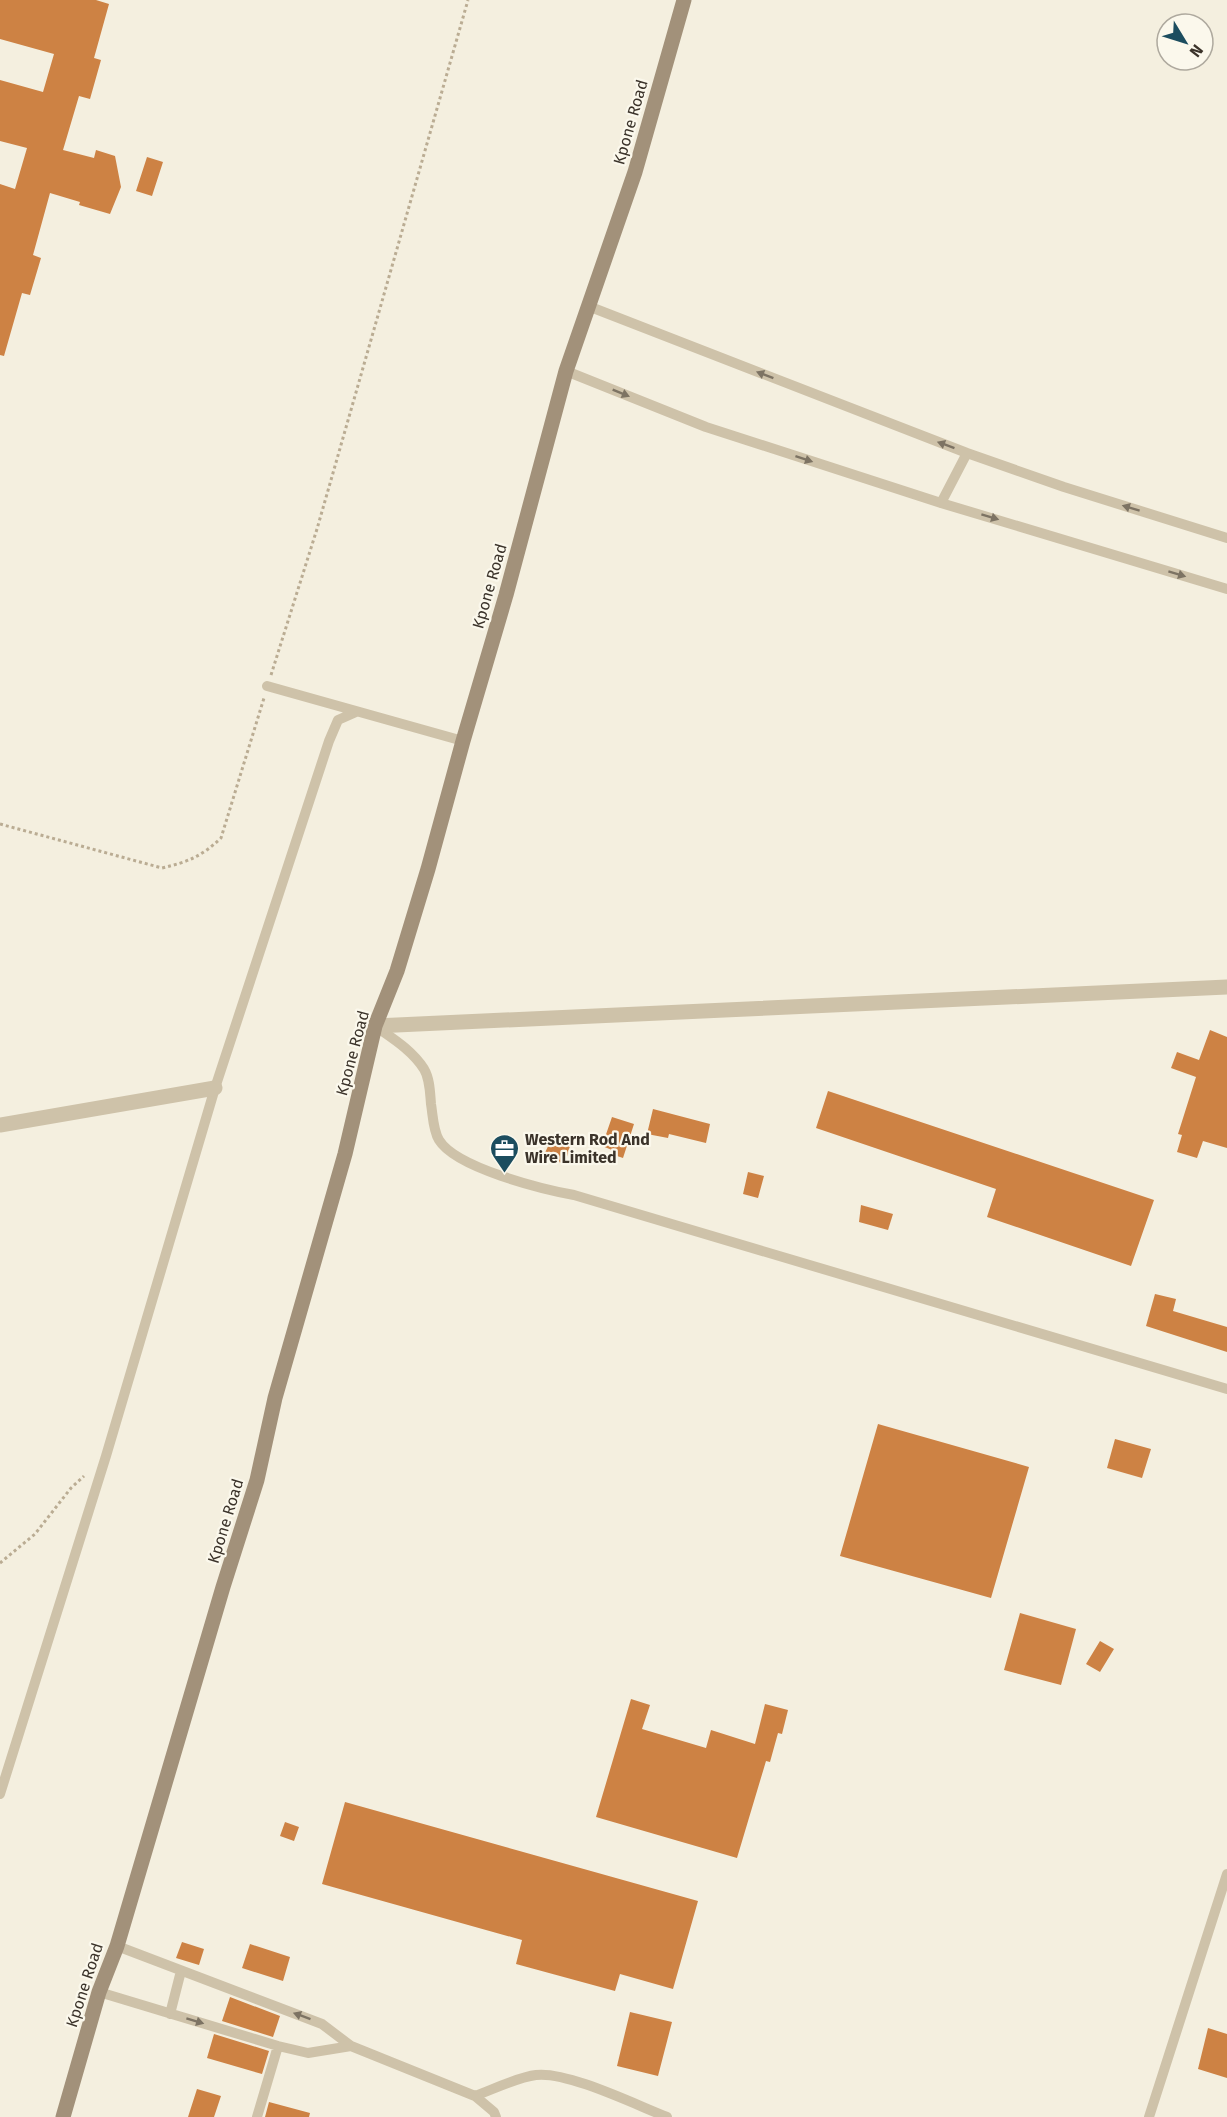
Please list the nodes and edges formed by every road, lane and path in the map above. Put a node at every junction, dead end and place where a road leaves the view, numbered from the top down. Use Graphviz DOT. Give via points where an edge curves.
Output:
graph roads {
  1 [pos="468,0"];
  2 [pos="684,0"];
  3 [pos="588,306"];
  4 [pos="566,371"];
  5 [pos="967,453"];
  6 [pos="941,503"];
  7 [pos="1227,538"];
  8 [pos="1227,589"];
  9 [pos="267,686"];
  10 [pos="356,712"];
  11 [pos="463,741"];
  12 [pos="0,824"];
  13 [pos="1227,987"];
  14 [pos="375,1026"];
  15 [pos="215,1088"];
  16 [pos="0,1125"];
  17 [pos="1227,1389"];
  18 [pos="106,1456"];
  19 [pos="0,1563"];
  20 [pos="0,1794"];
  21 [pos="1227,1874"];
  22 [pos="117,1946"];
  23 [pos="181,1971"];
  24 [pos="99,1992"];
  25 [pos="170,2014"];
  26 [pos="278,2046"];
  27 [pos="351,2046"];
  28 [pos="475,2096"];
  29 [pos="63,2117"];
  30 [pos="257,2117"];
  31 [pos="496,2117"];
  32 [pos="667,2117"];
  33 [pos="1149,2117"];
  1 -- 9 [label="path" via="317,530"];
  2 -- 3 [label="main road, Kpone Road" via="634,172"];
  3 -- 4 [label="main road, Kpone Road"];
  5 -- 3 [label="lane, one-way"];
  4 -- 6 [label="lane, one-way" via="706,427"];
  4 -- 11 [label="main road, Kpone Road"];
  5 -- 6 [label="lane"];
  7 -- 5 [label="lane, one-way"];
  6 -- 8 [label="lane, one-way"];
  9 -- 10 [label="lane"];
  9 -- 12 [label="path" via="221,838 206,852 162,868"];
  10 -- 11 [label="lane"];
  10 -- 15 [label="lane" via="338,720 329,741"];
  11 -- 14 [label="main road, Kpone Road" via="414,916"];
  13 -- 14 [label="street"];
  14 -- 17 [label="lane" via="400,1044 424,1070 436,1134 448,1151 464,1161 540,1188"];
  14 -- 22 [label="main road, Kpone Road" via="345,1154 275,1398 257,1480"];
  15 -- 16 [label="street"];
  15 -- 18 [label="lane"];
  18 -- 19 [label="path" via="71,1488 36,1534"];
  18 -- 20 [label="lane"];
  21 -- 33 [label="lane"];
  22 -- 23 [label="lane"];
  22 -- 24 [label="main road, Kpone Road"];
  23 -- 25 [label="lane"];
  27 -- 23 [label="lane, one-way" via="322,2024"];
  24 -- 25 [label="lane"];
  24 -- 29 [label="main road, Kpone Road"];
  25 -- 26 [label="lane, one-way"];
  26 -- 27 [label="lane" via="308,2053"];
  26 -- 30 [label="lane"];
  27 -- 28 [label="lane"];
  28 -- 31 [label="lane"];
  28 -- 32 [label="lane" via="534,2075 549,2074"];
}
